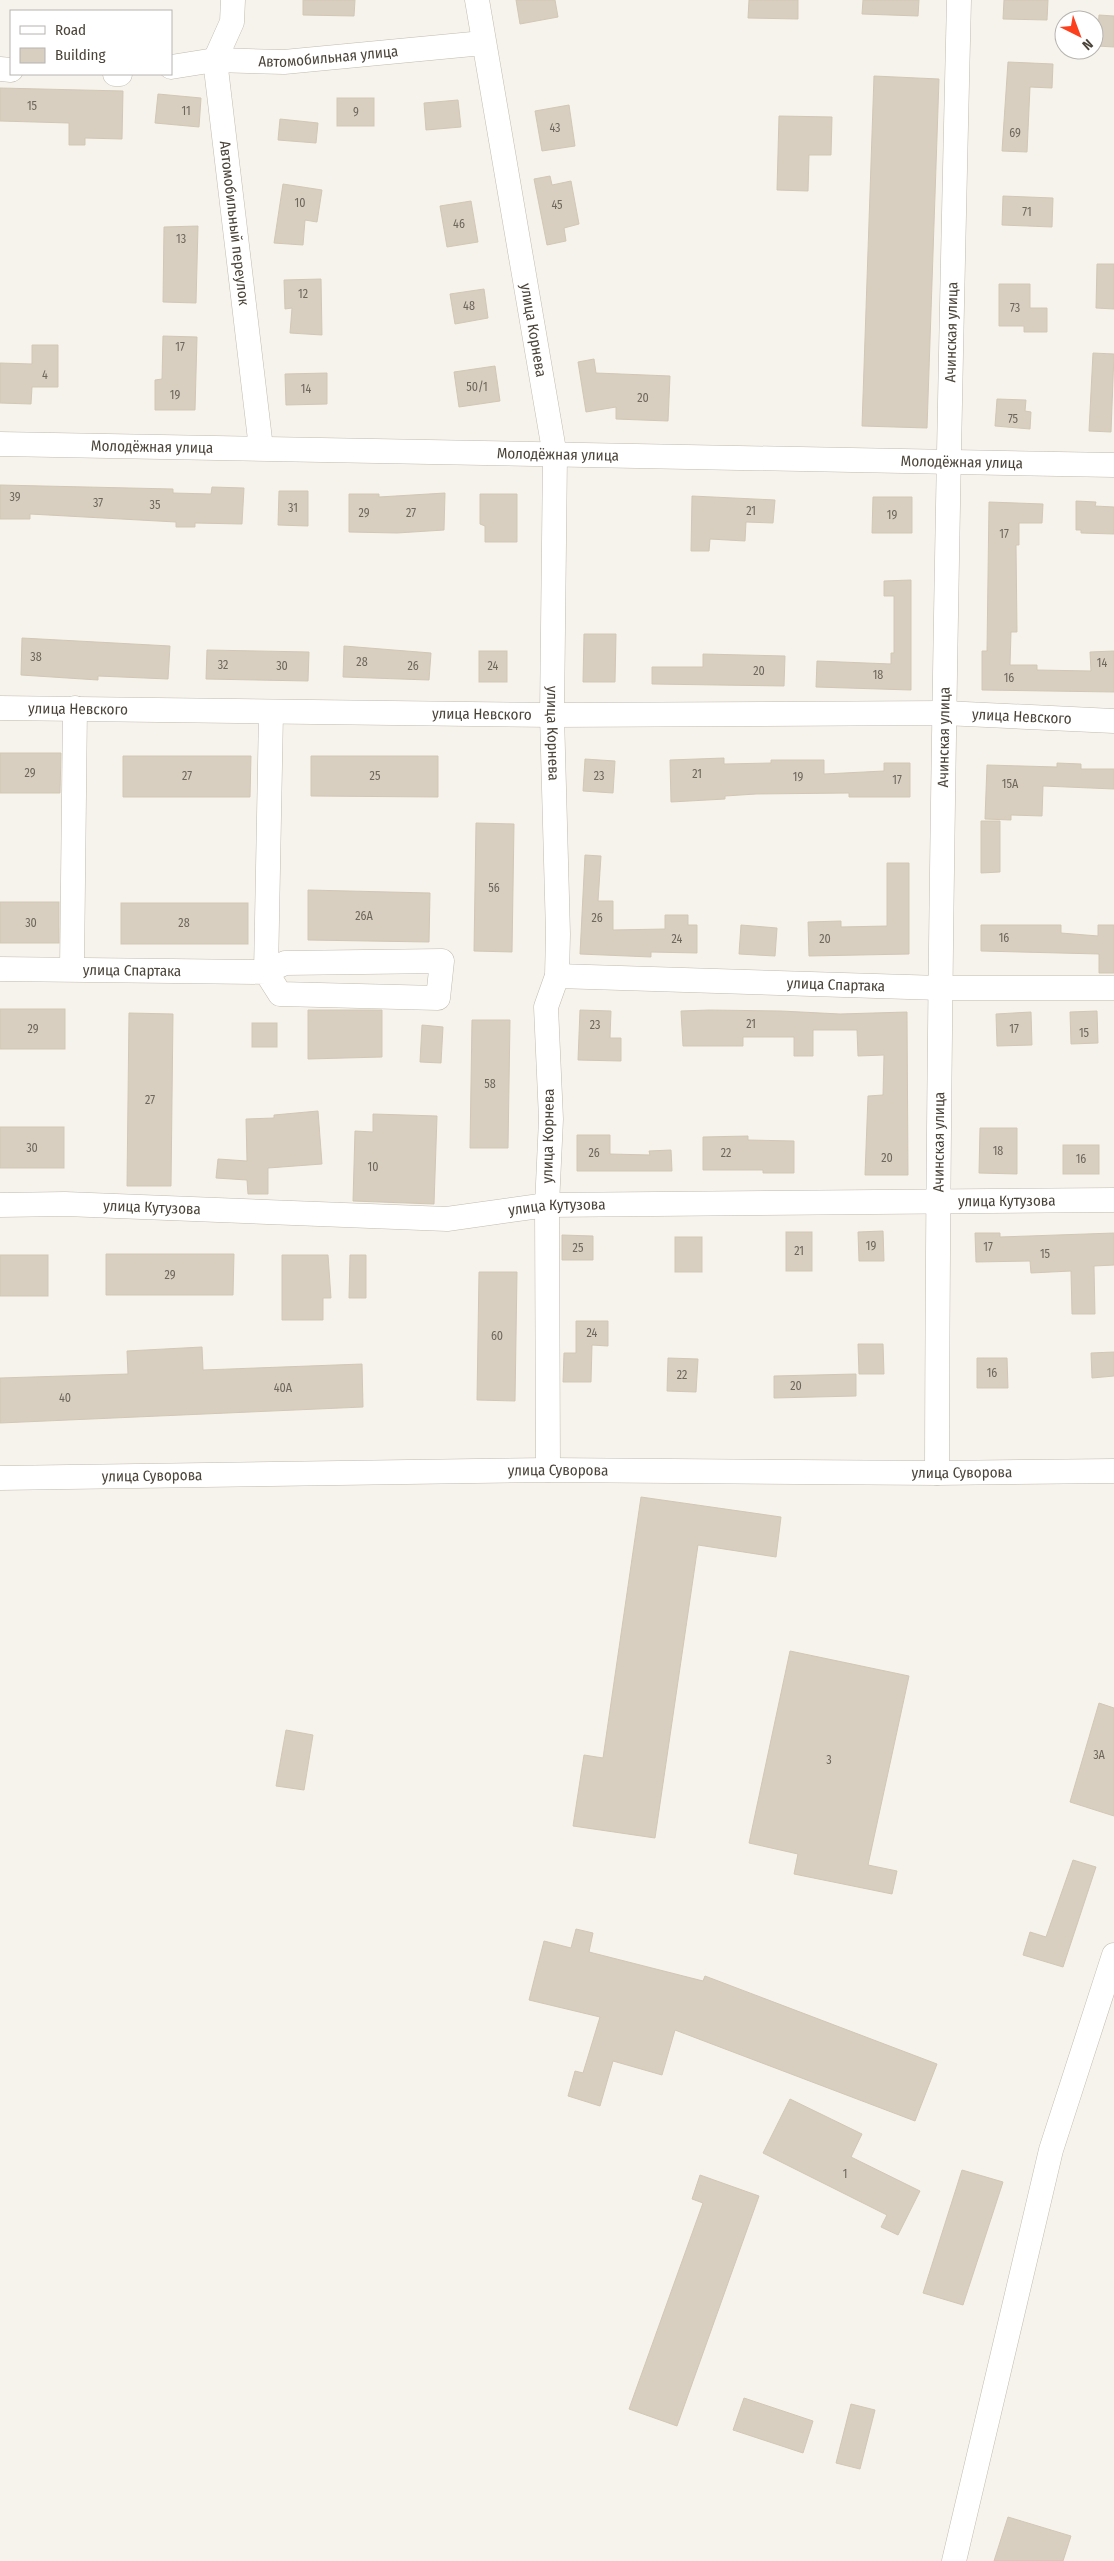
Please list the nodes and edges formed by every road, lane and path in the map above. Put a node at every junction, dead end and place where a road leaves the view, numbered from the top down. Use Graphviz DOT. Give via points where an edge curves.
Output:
graph roads {
  1 [pos="233,0"];
  2 [pos="477,0"];
  3 [pos="959,0"];
  4 [pos="483,43"];
  5 [pos="215,60"];
  6 [pos="172,66"];
  7 [pos="0,444"];
  8 [pos="260,448"];
  9 [pos="555,456"];
  10 [pos="948,464"];
  11 [pos="1114,465"];
  12 [pos="0,708"];
  13 [pos="75,708"];
  14 [pos="271,713"];
  15 [pos="944,713"];
  16 [pos="552,715"];
  17 [pos="1114,720"];
  18 [pos="72,968"];
  19 [pos="0,969"];
  20 [pos="266,972"];
  21 [pos="557,976"];
  22 [pos="941,988"];
  23 [pos="1114,988"];
  24 [pos="938,1200"];
  25 [pos="1114,1200"];
  26 [pos="0,1205"];
  27 [pos="547,1205"];
  28 [pos="548,1470"];
  29 [pos="1114,1470"];
  30 [pos="937,1473"];
  31 [pos="0,1478"];
  32 [pos="1114,1956"];
  33 [pos="954,2561"];
  1 -- 5 [label="street" via="232,22"];
  2 -- 4 [label="street, улица Корнева"];
  3 -- 10 [label="street, Ачинская улица"];
  4 -- 5 [label="street, Автомобильная улица" via="284,62"];
  4 -- 9 [label="street, улица Корнева"];
  5 -- 6 [label="street, Автомобильная улица"];
  5 -- 8 [label="street, Автомобильный переулок"];
  7 -- 8 [label="street, Молодёжная улица"];
  8 -- 9 [label="street, Молодёжная улица"];
  9 -- 10 [label="street, Молодёжная улица"];
  9 -- 16 [label="street, улица Корнева"];
  10 -- 11 [label="street, Молодёжная улица"];
  10 -- 15 [label="street, Ачинская улица"];
  12 -- 13 [label="street, улица Невского"];
  13 -- 14 [label="street, улица Невского"];
  13 -- 18 [label="street"];
  14 -- 16 [label="street, улица Невского"];
  14 -- 20 [label="street"];
  15 -- 16 [label="street, улица Невского"];
  15 -- 17 [label="street, улица Невского"];
  15 -- 22 [label="street, Ачинская улица"];
  16 -- 21 [label="street, улица Корнева"];
  18 -- 19 [label="street, улица Спартака"];
  18 -- 20 [label="street, улица Спартака"];
  20 -- 20 [label="street" via="280,994 438,998 442,961 285,963"];
  21 -- 22 [label="street, улица Спартака"];
  21 -- 27 [label="street, улица Корнева" via="546,1007 551,1119"];
  22 -- 23 [label="street, улица Спартака"];
  22 -- 24 [label="street, Ачинская улица"];
  24 -- 25 [label="street, улица Кутузова"];
  24 -- 27 [label="street, улица Кутузова"];
  24 -- 30 [label="street, Ачинская улица"];
  26 -- 27 [label="street, улица Кутузова" via="65,1204 447,1219"];
  27 -- 28 [label="street, улица Корнева"];
  28 -- 30 [label="street, улица Суворова"];
  28 -- 31 [label="street, улица Суворова"];
  29 -- 30 [label="street, улица Суворова"];
  32 -- 33 [label="street" via="1052,2150"];
}
